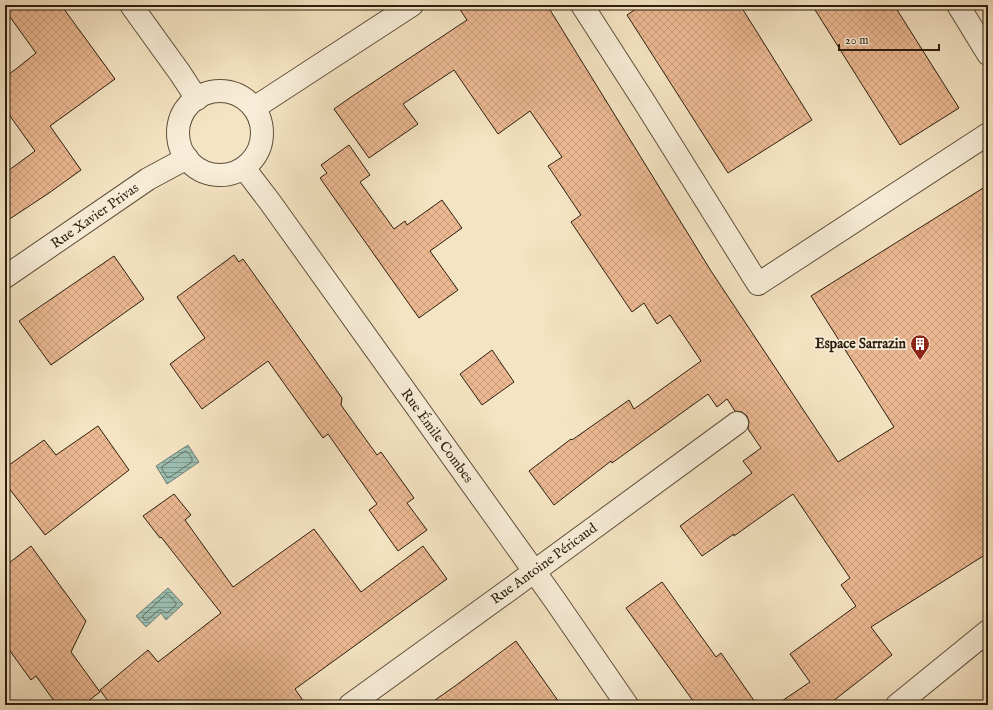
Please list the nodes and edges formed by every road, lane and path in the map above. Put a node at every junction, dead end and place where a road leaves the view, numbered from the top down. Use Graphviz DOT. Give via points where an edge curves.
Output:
graph roads {
  1 [pos="131,5"];
  2 [pos="412,5"];
  3 [pos="582,5"];
  4 [pos="958,5"];
  5 [pos="988,54"];
  6 [pos="197,99"];
  7 [pos="254,108"];
  8 [pos="988,134"];
  9 [pos="187,158"];
  10 [pos="244,168"];
  11 [pos="5,278"];
  12 [pos="737,423"];
  13 [pos="534,572"];
  14 [pos="988,632"];
  15 [pos="350,705"];
  16 [pos="627,705"];
  17 [pos="897,705"];
  1 -- 6 [label="street"];
  2 -- 7 [label="street"];
  3 -- 8 [label="street" via="758,284"];
  4 -- 5 [label="street"];
  6 -- 7 [label="street" via="220,91 245,99"];
  6 -- 9 [label="street" via="187,108 181,120 180,146"];
  7 -- 10 [label="street" via="260,120 260,146 254,158"];
  9 -- 10 [label="street" via="207,173 233,174"];
  9 -- 11 [label="street, Rue Xavier Privas" via="148,179"];
  10 -- 13 [label="street, Rue Émile Combes"];
  12 -- 13 [label="street, Rue Antoine Péricaud"];
  13 -- 15 [label="street, Rue Antoine Péricaud"];
  13 -- 16 [label="street, Rue Émile Combes"];
  14 -- 17 [label="street"];
}
